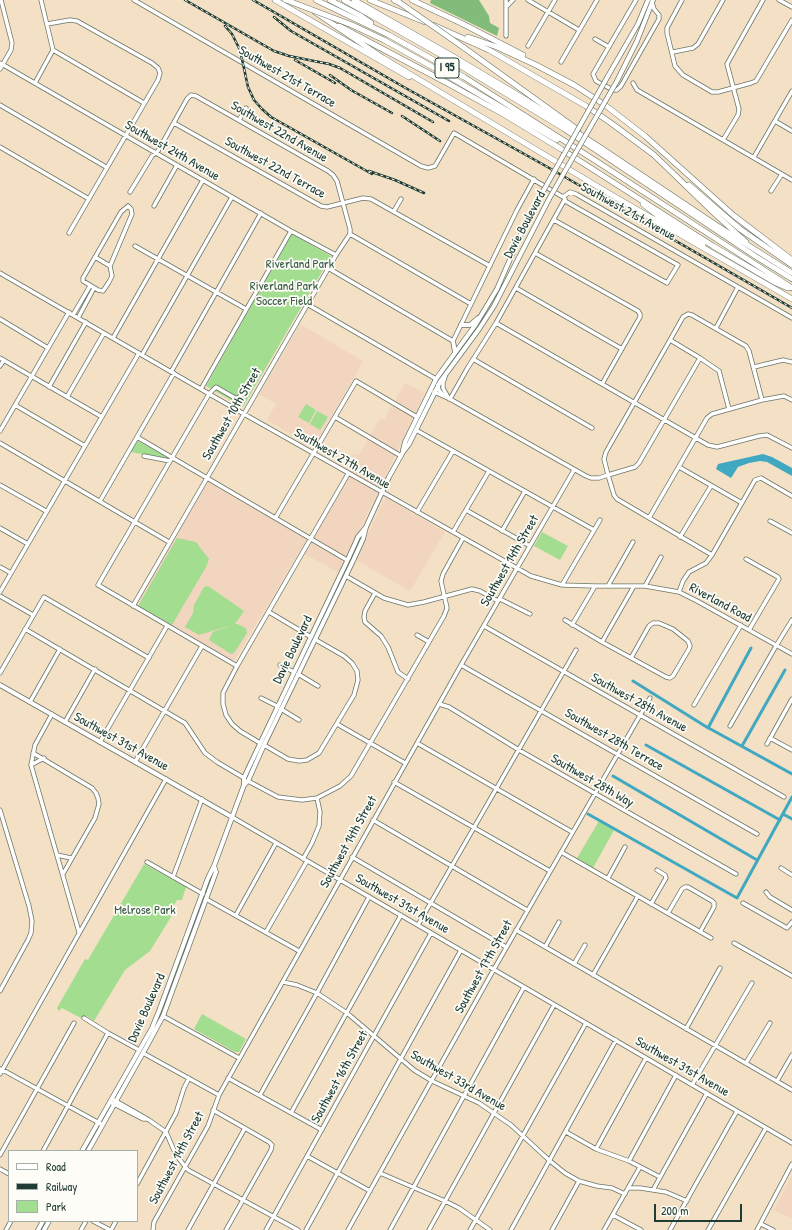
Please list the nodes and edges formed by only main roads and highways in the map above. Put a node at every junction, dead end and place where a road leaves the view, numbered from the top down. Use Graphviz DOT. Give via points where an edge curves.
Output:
graph roads {
  1 [pos="275,0"];
  2 [pos="286,0"];
  3 [pos="295,0"];
  4 [pos="316,0"];
  5 [pos="324,0"];
  6 [pos="330,0"];
  7 [pos="345,0"];
  8 [pos="354,0"];
  9 [pos="370,0"];
  10 [pos="394,0"];
  11 [pos="412,0"];
  12 [pos="651,1"];
  13 [pos="320,16"];
  14 [pos="371,23"];
  15 [pos="441,28"];
  16 [pos="574,85"];
  17 [pos="456,102"];
  18 [pos="590,108"];
  19 [pos="598,114"];
  20 [pos="592,142"];
  21 [pos="572,146"];
  22 [pos="565,152"];
  23 [pos="573,157"];
  24 [pos="659,160"];
  25 [pos="620,187"];
  26 [pos="757,252"];
  27 [pos="792,260"];
  28 [pos="792,265"];
  29 [pos="739,268"];
  30 [pos="792,273"];
  31 [pos="792,279"];
  32 [pos="792,284"];
  33 [pos="792,289"];
  34 [pos="792,299"];
  35 [pos="483,314"];
  36 [pos="461,325"];
  37 [pos="453,341"];
  38 [pos="455,352"];
  39 [pos="442,370"];
  40 [pos="436,379"];
  41 [pos="438,385"];
  42 [pos="431,398"];
  43 [pos="402,454"];
  44 [pos="366,527"];
  45 [pos="348,560"];
  46 [pos="346,576"];
  47 [pos="296,673"];
  48 [pos="0,685"];
  49 [pos="262,744"];
  50 [pos="246,780"];
  51 [pos="232,817"];
  52 [pos="214,866"];
  53 [pos="166,996"];
  54 [pos="162,1016"];
  55 [pos="141,1051"];
  56 [pos="100,1124"];
  57 [pos="83,1150"];
  58 [pos="88,1150"];
  1 -- 17 [label="highway"];
  2 -- 21 [label="highway, bridge" via="384,40 555,139"];
  3 -- 13 [label="highway"];
  4 -- 21 [label="highway, I 95" via="436,61"];
  5 -- 14 [label="highway"];
  6 -- 14 [label="highway"];
  7 -- 31 [label="highway" via="563,128"];
  8 -- 20 [label="highway, I 95" via="482,73"];
  9 -- 15 [label="highway"];
  10 -- 20 [label="highway, bridge" via="571,124"];
  11 -- 16 [label="highway" via="542,65"];
  12 -- 18 [label="main road, Davie Boulevard, bridge"];
  12 -- 19 [label="main road, Davie Boulevard, bridge" via="637,41"];
  13 -- 17 [label="highway"];
  13 -- 22 [label="highway" via="449,84"];
  14 -- 32 [label="highway" via="484,86"];
  15 -- 16 [label="highway" via="482,41 541,67"];
  15 -- 18 [label="highway" via="489,50"];
  16 -- 27 [label="highway" via="638,130 722,206"];
  17 -- 29 [label="highway"];
  18 -- 19 [label="highway, bridge"];
  18 -- 22 [label="main road, Davie Boulevard, bridge"];
  19 -- 23 [label="main road, Davie Boulevard, bridge"];
  19 -- 24 [label="highway"];
  20 -- 26 [label="highway, I 95"];
  21 -- 33 [label="highway, I 95"];
  22 -- 23 [label="highway, bridge"];
  22 -- 35 [label="main road, Davie Boulevard, bridge" via="529,216 502,280"];
  23 -- 25 [label="highway"];
  23 -- 41 [label="main road, Davie Boulevard, bridge" via="491,311"];
  24 -- 26 [label="highway"];
  24 -- 28 [label="highway" via="736,226"];
  25 -- 29 [label="highway"];
  25 -- 33 [label="highway" via="776,283"];
  26 -- 30 [label="highway, I 95"];
  29 -- 34 [label="highway"];
  35 -- 36 [label="main road" via="471,324"];
  35 -- 38 [label="main road, Davie Boulevard"];
  37 -- 38 [label="main road"];
  38 -- 39 [label="main road, Davie Boulevard"];
  39 -- 40 [label="main road, Davie Boulevard"];
  39 -- 41 [label="main road"];
  40 -- 42 [label="main road"];
  40 -- 43 [label="main road, Davie Boulevard" via="405,442"];
  41 -- 42 [label="main road, Davie Boulevard"];
  42 -- 43 [label="main road, Davie Boulevard"];
  43 -- 44 [label="main road, Davie Boulevard"];
  44 -- 45 [label="main road, Davie Boulevard" via="358,537"];
  44 -- 46 [label="main road, Davie Boulevard"];
  45 -- 46 [label="main road"];
  45 -- 47 [label="main road, Davie Boulevard" via="300,659"];
  46 -- 47 [label="main road, Davie Boulevard" via="316,640"];
  47 -- 49 [label="main road, Davie Boulevard" via="281,709"];
  47 -- 49 [label="main road, Davie Boulevard" via="277,706"];
  48 -- 51 [label="main road, Southwest 31st Avenue"];
  49 -- 50 [label="main road, Davie Boulevard"];
  49 -- 50 [label="main road, Davie Boulevard"];
  50 -- 51 [label="main road, Davie Boulevard"];
  51 -- 52 [label="main road, Davie Boulevard"];
  52 -- 53 [label="main road, Davie Boulevard"];
  52 -- 54 [label="main road, Davie Boulevard" via="216,872"];
  53 -- 54 [label="main road"];
  53 -- 55 [label="main road, Davie Boulevard"];
  54 -- 55 [label="main road, Davie Boulevard"];
  55 -- 56 [label="main road, Davie Boulevard"];
  56 -- 57 [label="main road, Davie Boulevard"];
  56 -- 58 [label="main road, Davie Boulevard"];
}
